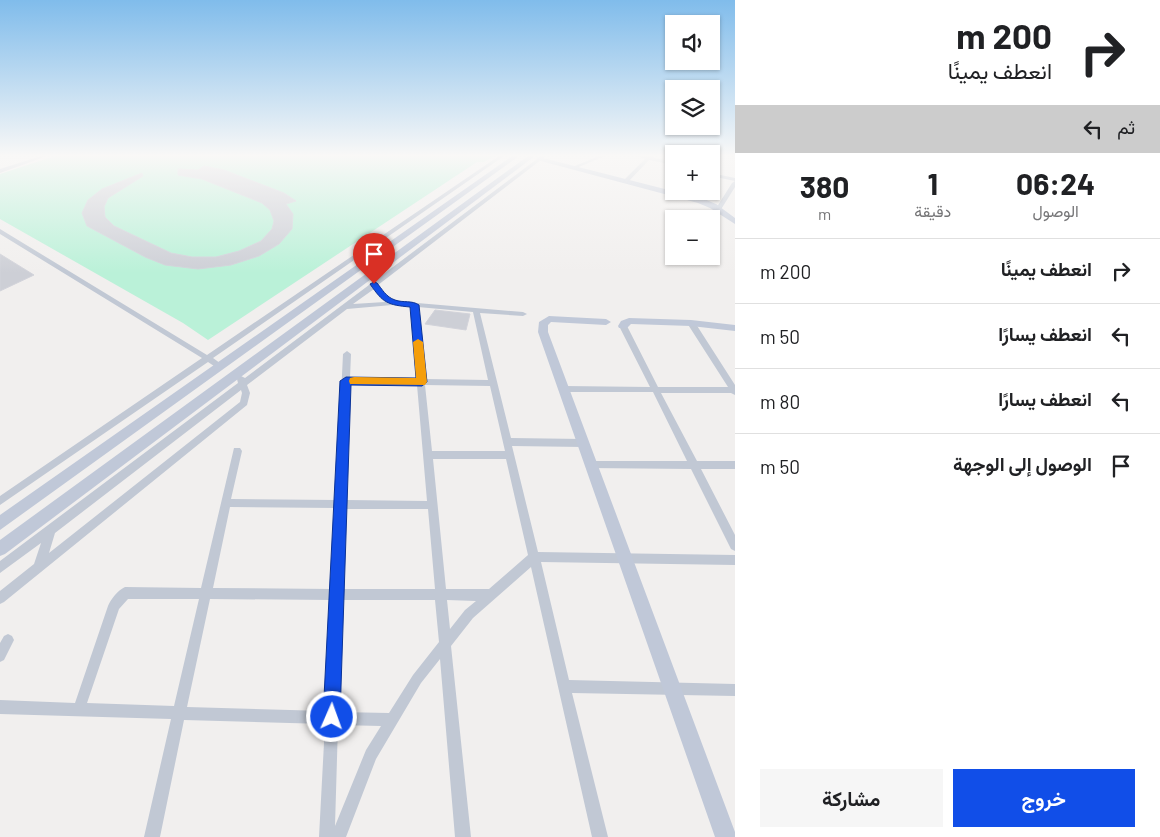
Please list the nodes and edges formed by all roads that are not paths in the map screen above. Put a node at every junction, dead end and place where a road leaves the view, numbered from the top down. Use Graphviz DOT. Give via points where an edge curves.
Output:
graph roads {
  1 [pos="445,195"];
  2 [pos="461,195"];
  3 [pos="487,195"];
  4 [pos="489,195"];
  5 [pos="729,195"];
  6 [pos="694,200"];
  7 [pos="718,210"];
  8 [pos="720,211"];
  9 [pos="735,222"];
  10 [pos="0,231"];
  11 [pos="374,284"];
  12 [pos="392,302"];
  13 [pos="414,305"];
  14 [pos="345,307"];
  15 [pos="476,310"];
  16 [pos="523,314"];
  17 [pos="606,322"];
  18 [pos="691,323"];
  19 [pos="624,326"];
  20 [pos="735,328"];
  21 [pos="347,354"];
  22 [pos="207,358"];
  23 [pos="220,366"];
  24 [pos="238,381"];
  25 [pos="346,381"];
  26 [pos="422,382"];
  27 [pos="493,383"];
  28 [pos="564,389"];
  29 [pos="656,390"];
  30 [pos="734,391"];
  31 [pos="506,442"];
  32 [pos="583,443"];
  33 [pos="237,451"];
  34 [pos="428,454"];
  35 [pos="509,455"];
  36 [pos="592,465"];
  37 [pos="694,465"];
  38 [pos="735,465"];
  39 [pos="0,501"];
  40 [pos="226,503"];
  41 [pos="340,504"];
  42 [pos="433,505"];
  43 [pos="0,523"];
  44 [pos="51,529"];
  45 [pos="735,546"];
  46 [pos="0,550"];
  47 [pos="534,557"];
  48 [pos="625,559"];
  49 [pos="735,560"];
  50 [pos="0,568"];
  51 [pos="38,568"];
  52 [pos="206,593"];
  53 [pos="337,594"];
  54 [pos="441,595"];
  55 [pos="489,595"];
  56 [pos="0,598"];
  57 [pos="8,640"];
  58 [pos="446,644"];
  59 [pos="0,656"];
  60 [pos="565,686"];
  61 [pos="672,688"];
  62 [pos="735,690"];
  63 [pos="0,706"];
  64 [pos="79,709"];
  65 [pos="179,712"];
  66 [pos="332,717"];
  67 [pos="391,720"];
  68 [pos="152,837"];
  69 [pos="327,837"];
  70 [pos="338,837"];
  71 [pos="463,837"];
  72 [pos="600,837"];
  73 [pos="726,837"];
  1 -- 22 [label="street"];
  2 -- 23 [label="main road"];
  3 -- 24 [label="main road"];
  4 -- 11 [label="street"];
  5 -- 7 [label="street"];
  6 -- 7 [label="main road"];
  8 -- 9 [label="main road"];
  10 -- 22 [label="street"];
  11 -- 12 [label="street" via="382,296"];
  11 -- 14 [label="street"];
  12 -- 13 [label="street"];
  12 -- 14 [label="street"];
  13 -- 15 [label="street"];
  13 -- 26 [label="street"];
  14 -- 24 [label="street"];
  15 -- 16 [label="street"];
  15 -- 27 [label="street"];
  17 -- 28 [label="main road" via="549,319 543,324"];
  18 -- 19 [label="main road" via="629,321"];
  18 -- 20 [label="main road"];
  18 -- 30 [label="street"];
  19 -- 29 [label="street"];
  21 -- 25 [label="street"];
  22 -- 23 [label="street"];
  22 -- 39 [label="street"];
  23 -- 24 [label="main road" via="220,373"];
  23 -- 43 [label="main road"];
  24 -- 44 [label="street"];
  24 -- 46 [label="main road"];
  24 -- 51 [label="street" via="246,393 244,403"];
  25 -- 26 [label="street"];
  25 -- 41 [label="street"];
  26 -- 27 [label="street"];
  26 -- 34 [label="street"];
  27 -- 31 [label="street"];
  28 -- 29 [label="street"];
  28 -- 32 [label="main road"];
  29 -- 30 [label="street"];
  29 -- 37 [label="street"];
  31 -- 32 [label="street"];
  31 -- 35 [label="street"];
  32 -- 36 [label="main road"];
  33 -- 40 [label="street"];
  34 -- 35 [label="street"];
  34 -- 42 [label="street"];
  35 -- 47 [label="street"];
  36 -- 37 [label="street"];
  36 -- 48 [label="main road"];
  37 -- 38 [label="street"];
  37 -- 45 [label="street"];
  40 -- 41 [label="street"];
  40 -- 52 [label="street"];
  41 -- 42 [label="street"];
  41 -- 53 [label="street"];
  42 -- 54 [label="street"];
  44 -- 50 [label="street"];
  44 -- 51 [label="street"];
  47 -- 48 [label="street"];
  47 -- 55 [label="street"];
  47 -- 60 [label="street"];
  48 -- 49 [label="street"];
  48 -- 61 [label="main road"];
  51 -- 56 [label="street"];
  52 -- 53 [label="street"];
  52 -- 64 [label="street" via="125,593 114,606"];
  52 -- 65 [label="street"];
  53 -- 54 [label="street"];
  53 -- 66 [label="street"];
  54 -- 55 [label="street"];
  54 -- 58 [label="street"];
  55 -- 58 [label="street" via="469,614"];
  57 -- 59 [label="street"];
  58 -- 67 [label="street" via="417,679"];
  58 -- 71 [label="street"];
  60 -- 61 [label="street"];
  60 -- 72 [label="street"];
  61 -- 62 [label="street"];
  61 -- 73 [label="main road"];
  63 -- 64 [label="street"];
  64 -- 65 [label="street"];
  65 -- 66 [label="street"];
  65 -- 68 [label="street"];
  66 -- 67 [label="street"];
  66 -- 69 [label="street"];
  67 -- 70 [label="street" via="368,763"];
}
